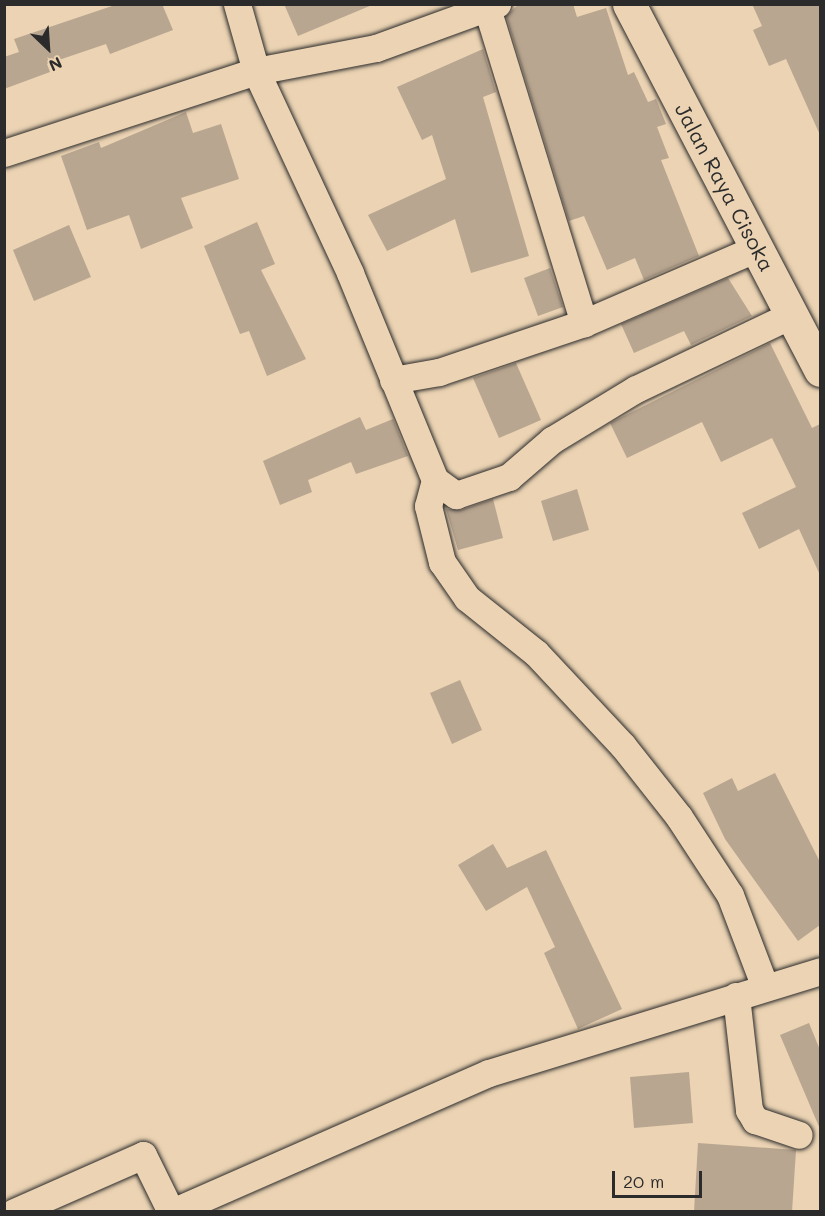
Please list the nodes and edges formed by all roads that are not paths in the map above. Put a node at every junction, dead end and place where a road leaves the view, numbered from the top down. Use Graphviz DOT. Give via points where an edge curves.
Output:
graph roads {
  1 [pos="237,4"];
  2 [pos="630,4"];
  3 [pos="492,6"];
  4 [pos="256,71"];
  5 [pos="4,153"];
  6 [pos="757,248"];
  7 [pos="793,314"];
  8 [pos="585,323"];
  9 [pos="820,370"];
  10 [pos="393,380"];
  11 [pos="435,480"];
  12 [pos="820,971"];
  13 [pos="765,987"];
  14 [pos="736,996"];
  15 [pos="799,1135"];
  16 [pos="14,1212"];
  17 [pos="171,1212"];
  1 -- 4 [label="street"];
  2 -- 6 [label="street, Jalan Raya Cisoka"];
  3 -- 4 [label="street" via="376,48"];
  3 -- 8 [label="street"];
  4 -- 5 [label="street"];
  4 -- 10 [label="street"];
  6 -- 7 [label="street, Jalan Raya Cisoka"];
  6 -- 8 [label="street"];
  7 -- 9 [label="street, Jalan Raya Cisoka"];
  7 -- 11 [label="street" via="636,389 560,435 509,477 456,495"];
  8 -- 10 [label="street" via="439,372"];
  10 -- 11 [label="street"];
  11 -- 13 [label="street" via="428,506 442,562 466,598 536,653 623,746 679,817 730,895"];
  12 -- 13 [label="street"];
  13 -- 14 [label="street"];
  14 -- 15 [label="street" via="749,1110 755,1120"];
  14 -- 17 [label="street" via="489,1072"];
  16 -- 17 [label="street" via="142,1155"];
}
